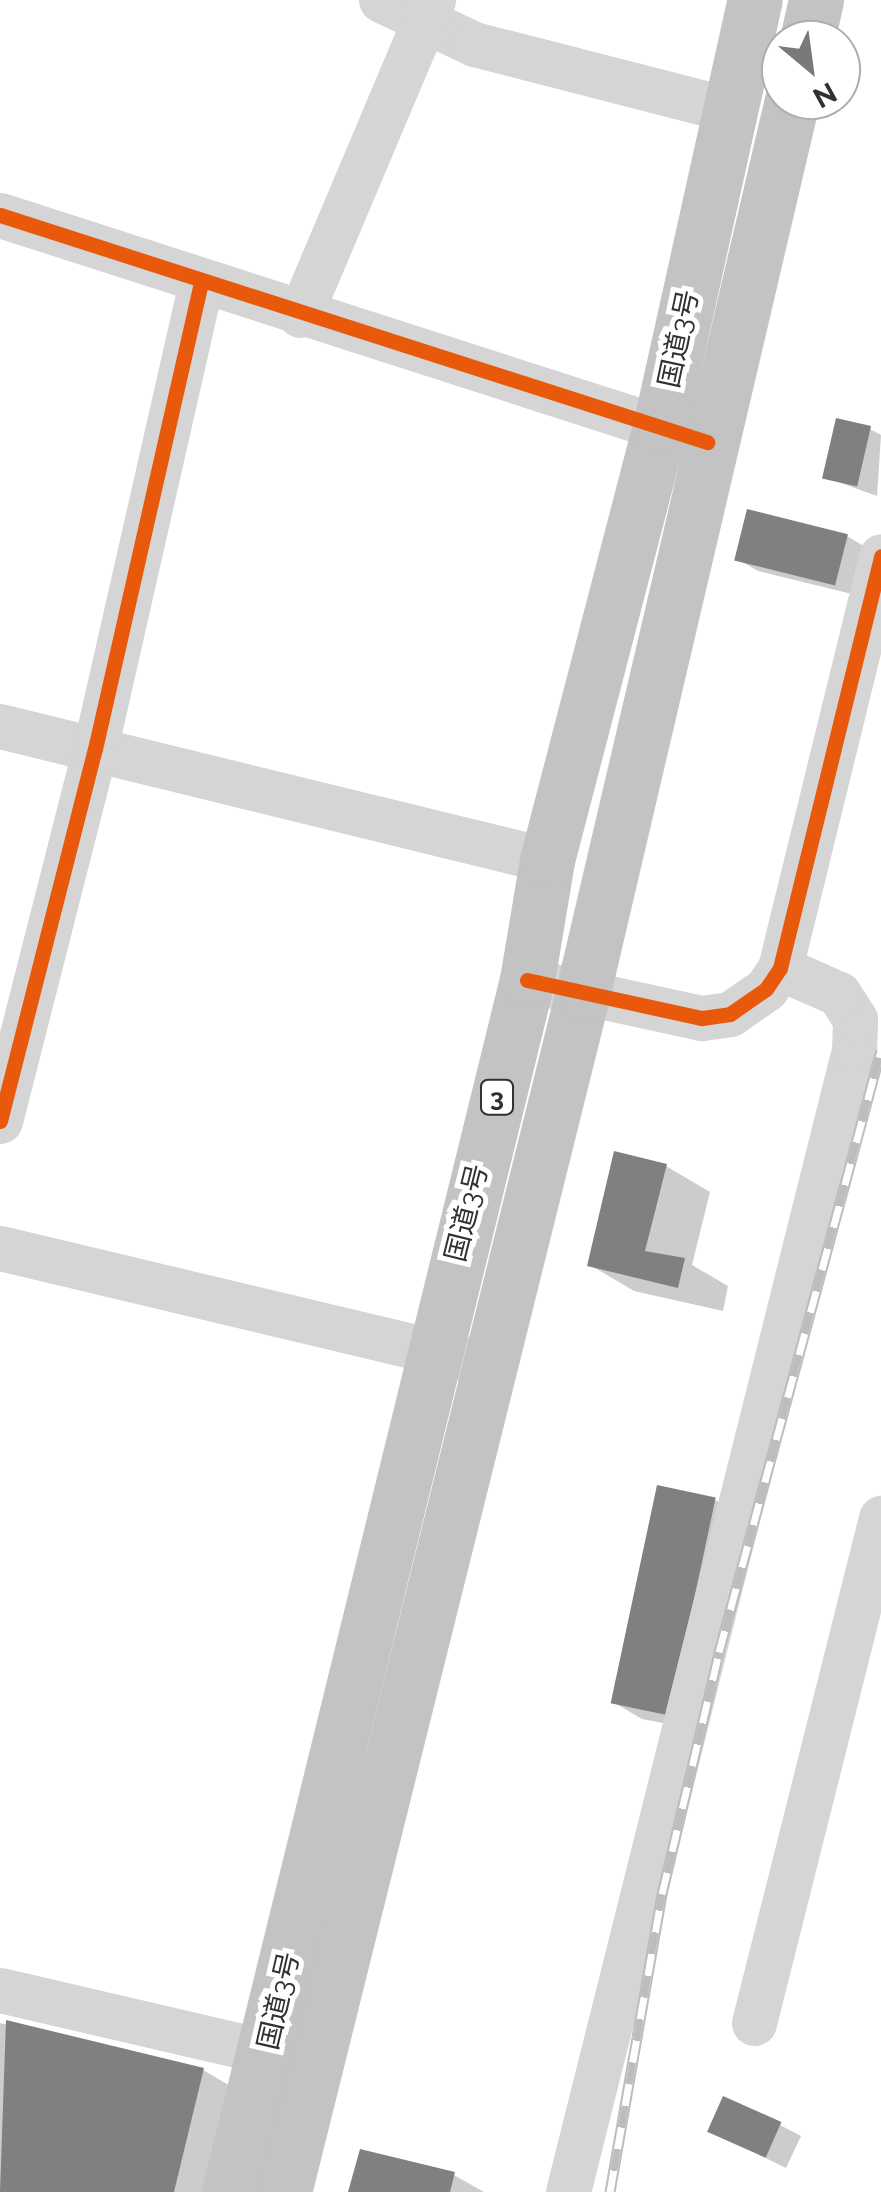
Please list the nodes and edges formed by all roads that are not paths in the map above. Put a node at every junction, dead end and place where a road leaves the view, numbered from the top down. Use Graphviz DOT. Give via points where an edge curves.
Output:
graph roads {
  1 [pos="382,0"];
  2 [pos="755,0"];
  3 [pos="428,12"];
  4 [pos="727,109"];
  5 [pos="785,120"];
  6 [pos="0,216"];
  7 [pos="202,283"];
  8 [pos="300,315"];
  9 [pos="683,435"];
  10 [pos="881,556"];
  11 [pos="0,726"];
  12 [pos="95,749"];
  13 [pos="548,860"];
  14 [pos="780,968"];
  15 [pos="527,980"];
  16 [pos="583,992"];
  17 [pos="0,1121"];
  18 [pos="0,1248"];
  19 [pos="432,1351"];
  20 [pos="490,1366"];
  21 [pos="881,1518"];
  22 [pos="0,1990"];
  23 [pos="754,2023"];
  24 [pos="292,2058"];
  25 [pos="229,2192"];
  26 [pos="284,2192"];
  27 [pos="568,2192"];
  1 -- 3 [label="street"];
  2 -- 4 [label="highway, 国道3号 / 3"];
  3 -- 4 [label="street" via="474,44"];
  3 -- 8 [label="street"];
  4 -- 9 [label="highway, 国道3号 / 3"];
  5 -- 9 [label="highway, 国道3号 / 3"];
  6 -- 7 [label="street"];
  7 -- 8 [label="street"];
  7 -- 12 [label="street"];
  8 -- 9 [label="street"];
  9 -- 13 [label="highway, 国道3号 / 3"];
  9 -- 16 [label="highway, 国道3号 / 3"];
  10 -- 14 [label="street"];
  11 -- 12 [label="street"];
  12 -- 13 [label="street"];
  12 -- 17 [label="street"];
  13 -- 15 [label="highway, 国道3号 / 3"];
  14 -- 16 [label="street" via="751,1004 702,1018"];
  14 -- 27 [label="street" via="839,994 855,1019 854,1050"];
  15 -- 16 [label="street"];
  15 -- 19 [label="highway, 国道3号 / 3"];
  16 -- 20 [label="highway, 国道3号 / 3"];
  18 -- 19 [label="street"];
  19 -- 20 [label="street"];
  19 -- 24 [label="highway, 国道3号 / 3"];
  20 -- 24 [label="highway, 国道3号 / 3"];
  21 -- 23 [label="street"];
  22 -- 24 [label="street"];
  24 -- 25 [label="highway, 国道3号 / 3"];
  24 -- 26 [label="highway, 国道3号 / 3"];
}
